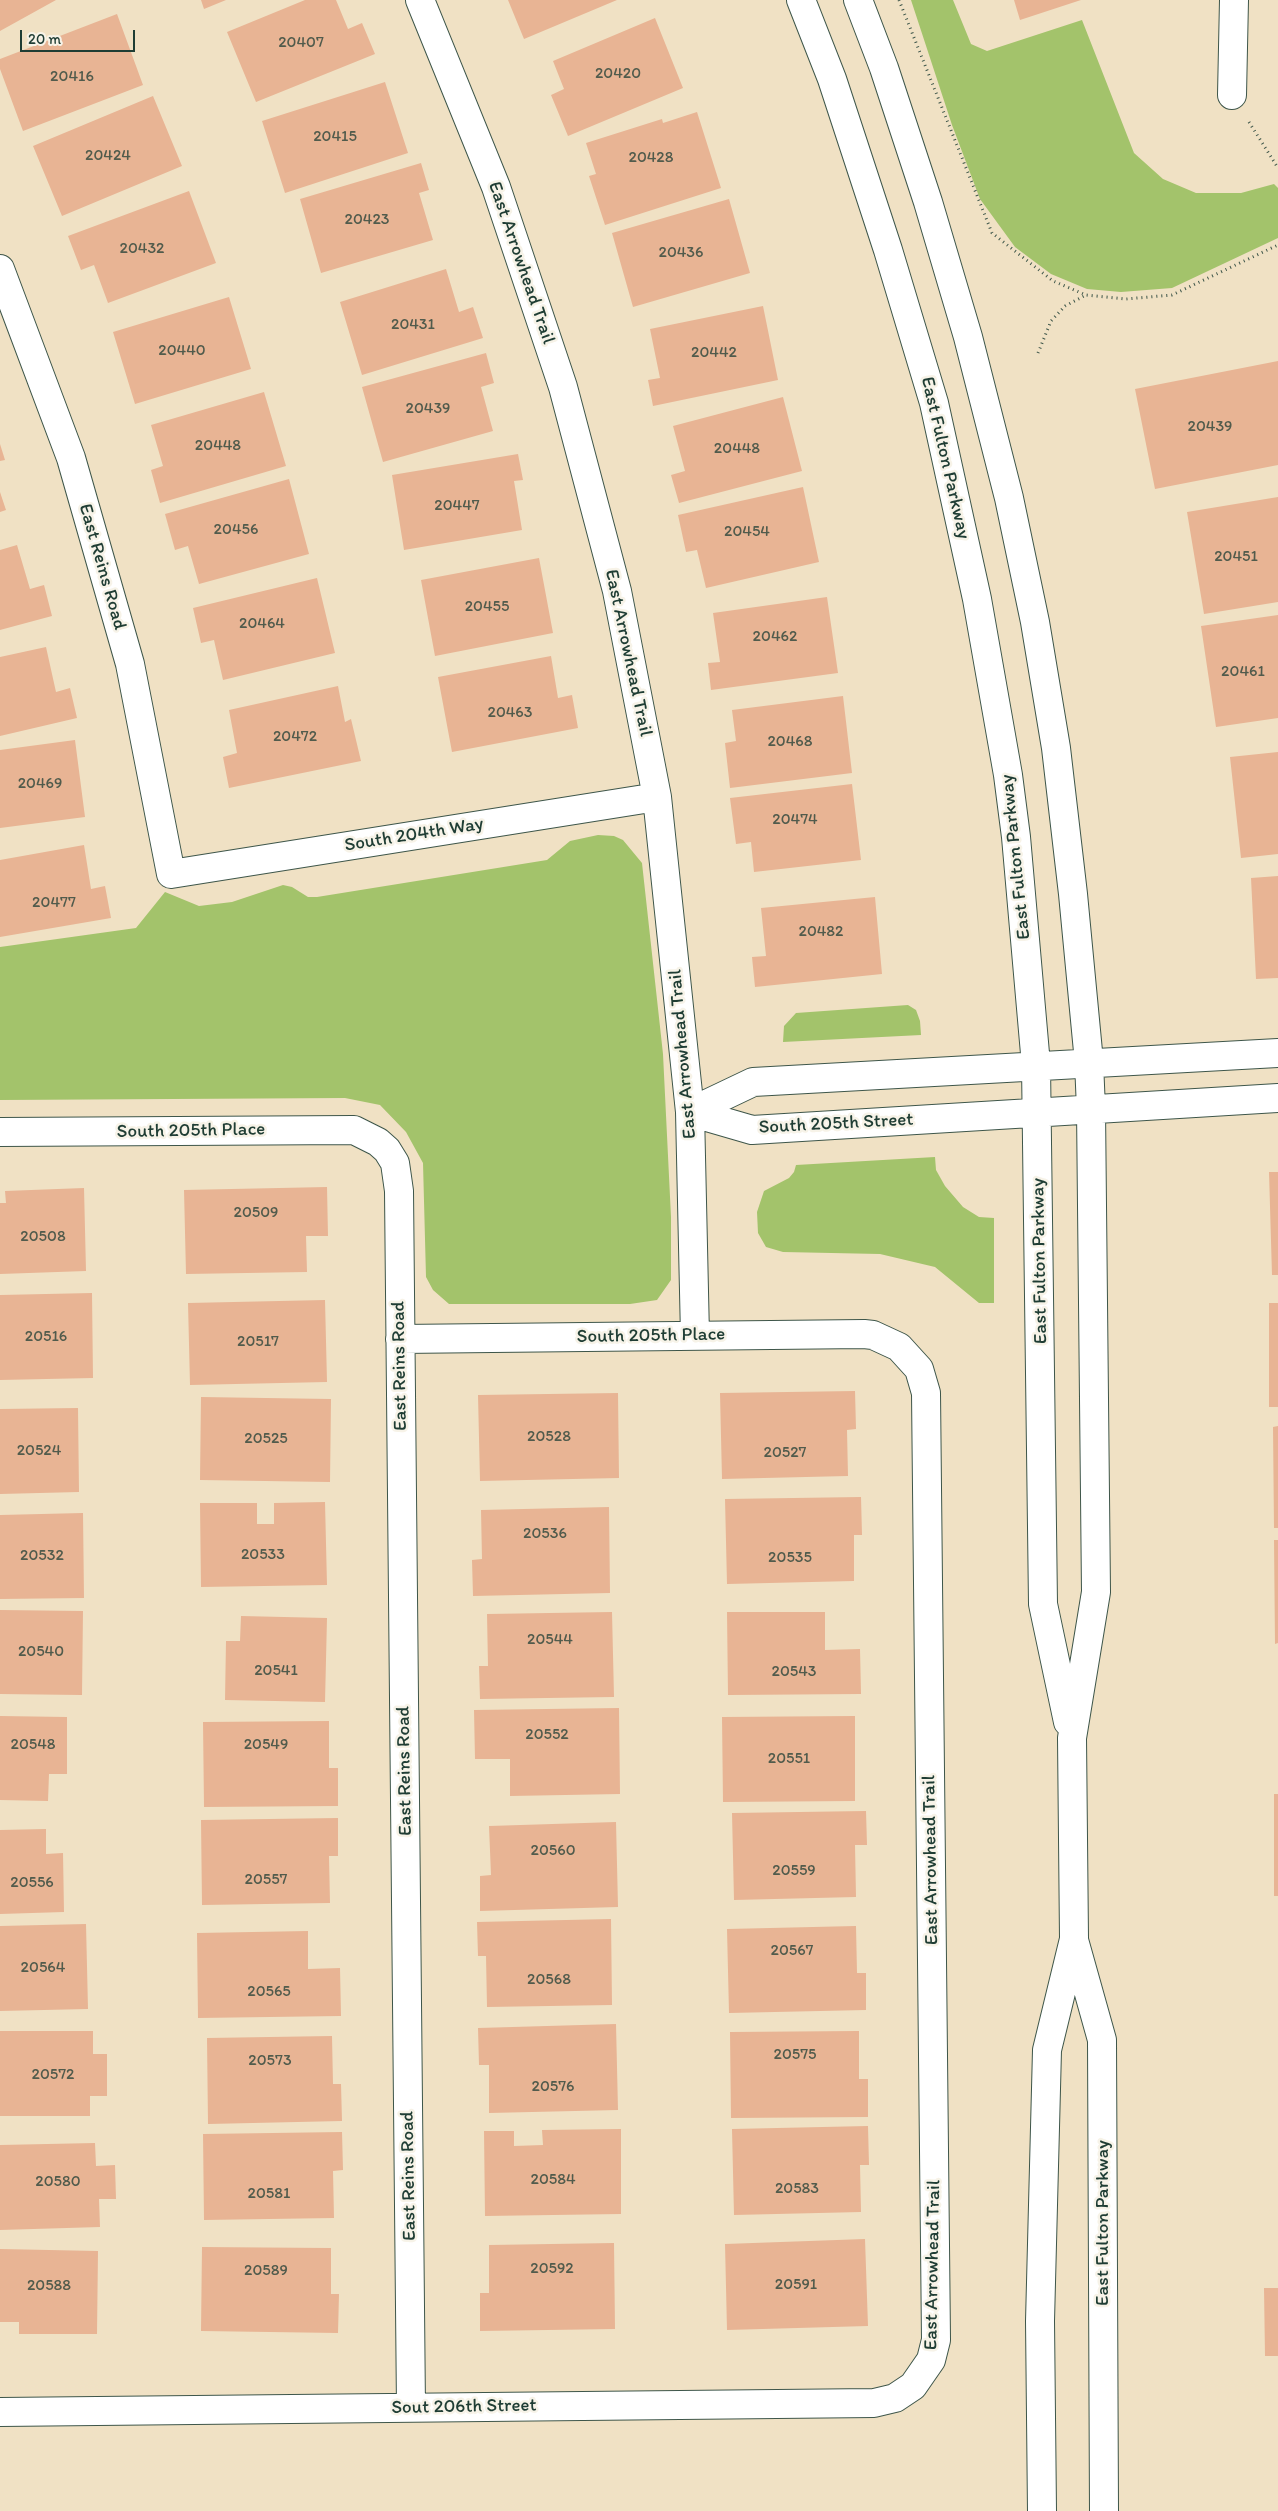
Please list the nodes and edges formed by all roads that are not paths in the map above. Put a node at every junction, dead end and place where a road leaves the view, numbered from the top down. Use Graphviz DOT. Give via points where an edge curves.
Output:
graph roads {
  1 [pos="420,0"];
  2 [pos="801,0"];
  3 [pos="858,0"];
  4 [pos="1234,0"];
  5 [pos="1232,95"];
  6 [pos="0,269"];
  7 [pos="657,797"];
  8 [pos="171,874"];
  9 [pos="1278,1053"];
  10 [pos="1089,1062"];
  11 [pos="1036,1066"];
  12 [pos="1278,1098"];
  13 [pos="1091,1109"];
  14 [pos="690,1112"];
  15 [pos="1037,1113"];
  16 [pos="0,1132"];
  17 [pos="378,1142"];
  18 [pos="695,1336"];
  19 [pos="400,1339"];
  20 [pos="899,1347"];
  21 [pos="1072,1738"];
  22 [pos="1074,1939"];
  23 [pos="920,2378"];
  24 [pos="411,2408"];
  25 [pos="0,2412"];
  26 [pos="1042,2511"];
  27 [pos="1104,2511"];
  1 -- 7 [label="street, East Arrowhead Trail" via="496,187 563,387 617,591"];
  2 -- 11 [label="street, East Fulton Parkway" via="832,79 934,403 975,590 1008,774"];
  3 -- 10 [label="street, East Fulton Parkway" via="928,202 968,337 1035,622 1056,748"];
  4 -- 5 [label="street"];
  6 -- 8 [label="street, East Reins Road" via="71,458 130,664"];
  7 -- 8 [label="street, South 204th Way"];
  7 -- 14 [label="street, East Arrowhead Trail"];
  9 -- 10 [label="street"];
  10 -- 11 [label="street"];
  10 -- 13 [label="street, East Fulton Parkway"];
  11 -- 14 [label="street" via="753,1082"];
  11 -- 15 [label="street, East Fulton Parkway"];
  12 -- 13 [label="street, South 205th Street"];
  13 -- 15 [label="street, South 205th Street"];
  13 -- 21 [label="street, East Fulton Parkway" via="1096,1592"];
  14 -- 15 [label="street, South 205th Street" via="752,1130"];
  14 -- 18 [label="street, East Arrowhead Trail"];
  15 -- 21 [label="street, East Fulton Parkway" via="1043,1604"];
  16 -- 17 [label="street, South 205th Place" via="336,1129 354,1130"];
  17 -- 19 [label="street, East Reins Road" via="395,1164 399,1191"];
  18 -- 19 [label="street, South 205th Place"];
  18 -- 20 [label="street, South 205th Place" via="864,1334"];
  19 -- 24 [label="street, East Reins Road"];
  20 -- 23 [label="street, East Arrowhead Trail" via="919,1369 926,1393 936,2340 931,2360"];
  21 -- 22 [label="street, East Fulton Parkway"];
  22 -- 26 [label="street, East Fulton Parkway" via="1047,2050 1040,2321"];
  22 -- 27 [label="street, East Fulton Parkway" via="1102,2040"];
  23 -- 24 [label="street, Sout 206th Street" via="895,2398 874,2403"];
  24 -- 25 [label="street, Sout 206th Street"];
}
